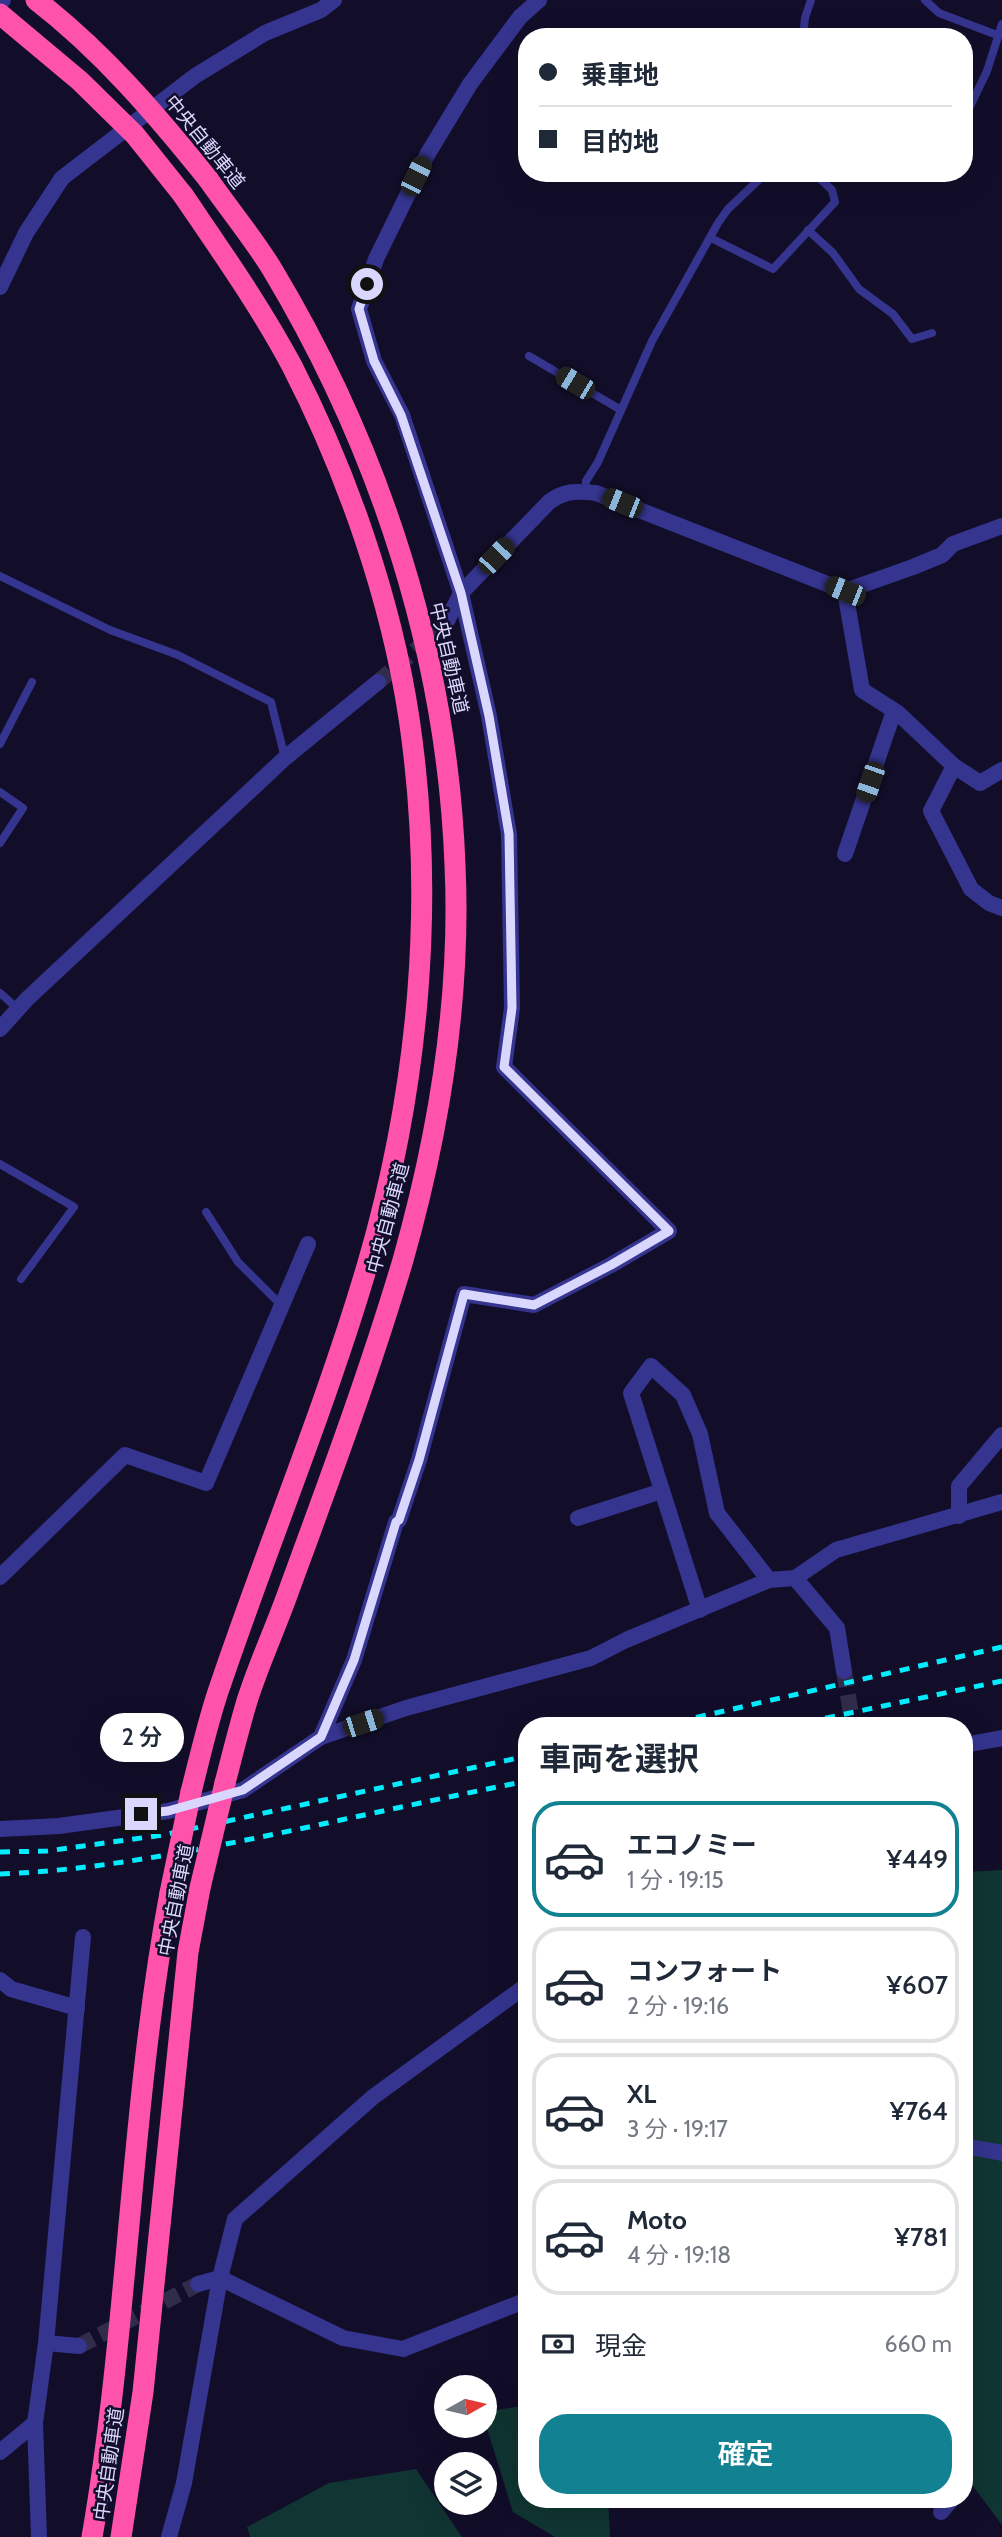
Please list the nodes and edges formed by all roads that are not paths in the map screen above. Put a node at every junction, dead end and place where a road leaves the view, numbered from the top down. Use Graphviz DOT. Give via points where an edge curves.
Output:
graph roads {
  1 [pos="36,0"];
  2 [pos="334,0"];
  3 [pos="539,0"];
  4 [pos="811,0"];
  5 [pos="925,0"];
  6 [pos="0,14"];
  7 [pos="1002,24"];
  8 [pos="804,28"];
  9 [pos="997,35"];
  10 [pos="973,100"];
  11 [pos="756,182"];
  12 [pos="824,182"];
  13 [pos="808,230"];
  14 [pos="711,238"];
  15 [pos="0,288"];
  16 [pos="932,333"];
  17 [pos="529,356"];
  18 [pos="621,410"];
  19 [pos="585,492"];
  20 [pos="1002,526"];
  21 [pos="0,576"];
  22 [pos="845,591"];
  23 [pos="461,593"];
  24 [pos="444,625"];
  25 [pos="32,682"];
  26 [pos="378,682"];
  27 [pos="894,711"];
  28 [pos="0,744"];
  29 [pos="285,758"];
  30 [pos="954,766"];
  31 [pos="1002,770"];
  32 [pos="0,792"];
  33 [pos="0,843"];
  34 [pos="845,854"];
  35 [pos="1002,908"];
  36 [pos="0,993"];
  37 [pos="18,1009"];
  38 [pos="0,1029"];
  39 [pos="0,1164"];
  40 [pos="206,1212"];
  41 [pos="308,1244"];
  42 [pos="21,1279"];
  43 [pos="282,1306"];
  44 [pos="1002,1434"];
  45 [pos="662,1491"];
  46 [pos="1002,1502"];
  47 [pos="959,1516"];
  48 [pos="578,1518"];
  49 [pos="0,1577"];
  50 [pos="795,1578"];
  51 [pos="769,1580"];
  52 [pos="700,1610"];
  53 [pos="844,1671"];
  54 [pos="321,1737"];
  55 [pos="1002,1738"];
  56 [pos="973,1743"];
  57 [pos="0,1829"];
  58 [pos="83,1937"];
  59 [pos="0,1980"];
  60 [pos="518,1991"];
  61 [pos="77,2008"];
  62 [pos="973,2147"];
  63 [pos="1002,2152"];
  64 [pos="220,2278"];
  65 [pos="198,2284"];
  66 [pos="518,2303"];
  67 [pos="46,2343"];
  68 [pos="79,2346"];
  69 [pos="35,2423"];
  70 [pos="0,2452"];
  71 [pos="38,2537"];
  72 [pos="92,2537"];
  73 [pos="121,2537"];
  74 [pos="169,2537"];
  1 -- 73 [label="highway, 中央自動車道, bridge" via="106,62 161,120 270,266 312,340 348,415 396,536 430,661 456,865 447,1043 426,1166 403,1259 248,1699 200,1888 188,1952 142,2392"];
  2 -- 15 [label="street" via="265,33 195,76 62,178 26,233"];
  3 -- 23 [label="street" via="520,17 470,84 427,155 376,259 359,309 374,361 401,415"];
  4 -- 8 [label="lane"];
  5 -- 9 [label="lane" via="939,13"];
  6 -- 72 [label="highway, 中央自動車道, bridge" via="80,81 135,135 251,294 292,366 328,442 394,643 409,719 419,832 421,955 412,1061 394,1162 339,1358 218,1690 170,1893 149,2017 114,2388"];
  7 -- 9 [label="lane"];
  9 -- 10 [label="lane"];
  11 -- 14 [label="lane" via="728,209"];
  12 -- 13 [label="lane" via="835,202"];
  13 -- 14 [label="lane" via="773,269"];
  13 -- 16 [label="lane" via="833,253 859,289 893,314 912,339"];
  14 -- 18 [label="lane" via="652,341"];
  17 -- 18 [label="lane"];
  18 -- 19 [label="lane" via="586,481"];
  19 -- 22 [label="street" via="596,492"];
  19 -- 23 [label="street" via="573,490 548,502"];
  20 -- 22 [label="street" via="954,544 913,568"];
  21 -- 29 [label="lane" via="271,702"];
  22 -- 27 [label="street" via="862,690"];
  23 -- 24 [label="street"];
  23 -- 54 [label="street" via="509,834 512,1008 504,1067 669,1231 534,1305 464,1294 419,1460 354,1660"];
  25 -- 28 [label="lane"];
  26 -- 29 [label="street"];
  27 -- 30 [label="street"];
  27 -- 34 [label="street"];
  29 -- 37 [label="street"];
  30 -- 31 [label="street" via="980,783"];
  30 -- 35 [label="street" via="931,811 971,889"];
  32 -- 33 [label="lane" via="23,808"];
  36 -- 37 [label="lane"];
  37 -- 38 [label="street"];
  39 -- 42 [label="lane" via="74,1207"];
  40 -- 43 [label="lane" via="238,1262"];
  41 -- 43 [label="street"];
  43 -- 49 [label="street" via="206,1483 125,1455"];
  44 -- 47 [label="street" via="959,1486"];
  45 -- 48 [label="street"];
  45 -- 51 [label="street" via="631,1393 651,1366 683,1395 700,1434 717,1513"];
  45 -- 52 [label="street"];
  46 -- 47 [label="street"];
  47 -- 50 [label="street" via="836,1550"];
  50 -- 51 [label="street"];
  50 -- 53 [label="street" via="837,1628"];
  51 -- 52 [label="street"];
  52 -- 54 [label="street" via="591,1658"];
  54 -- 57 [label="street" via="243,1790 168,1811"];
  55 -- 56 [label="street"];
  58 -- 61 [label="street"];
  59 -- 61 [label="street" via="11,1989"];
  60 -- 64 [label="street" via="373,2097 235,2219"];
  61 -- 67 [label="street"];
  62 -- 63 [label="street"];
  64 -- 65 [label="street"];
  64 -- 66 [label="street" via="343,2338 403,2348"];
  64 -- 74 [label="street" via="184,2483"];
  67 -- 68 [label="street"];
  67 -- 69 [label="street"];
  69 -- 70 [label="street"];
  69 -- 71 [label="street"];
}
